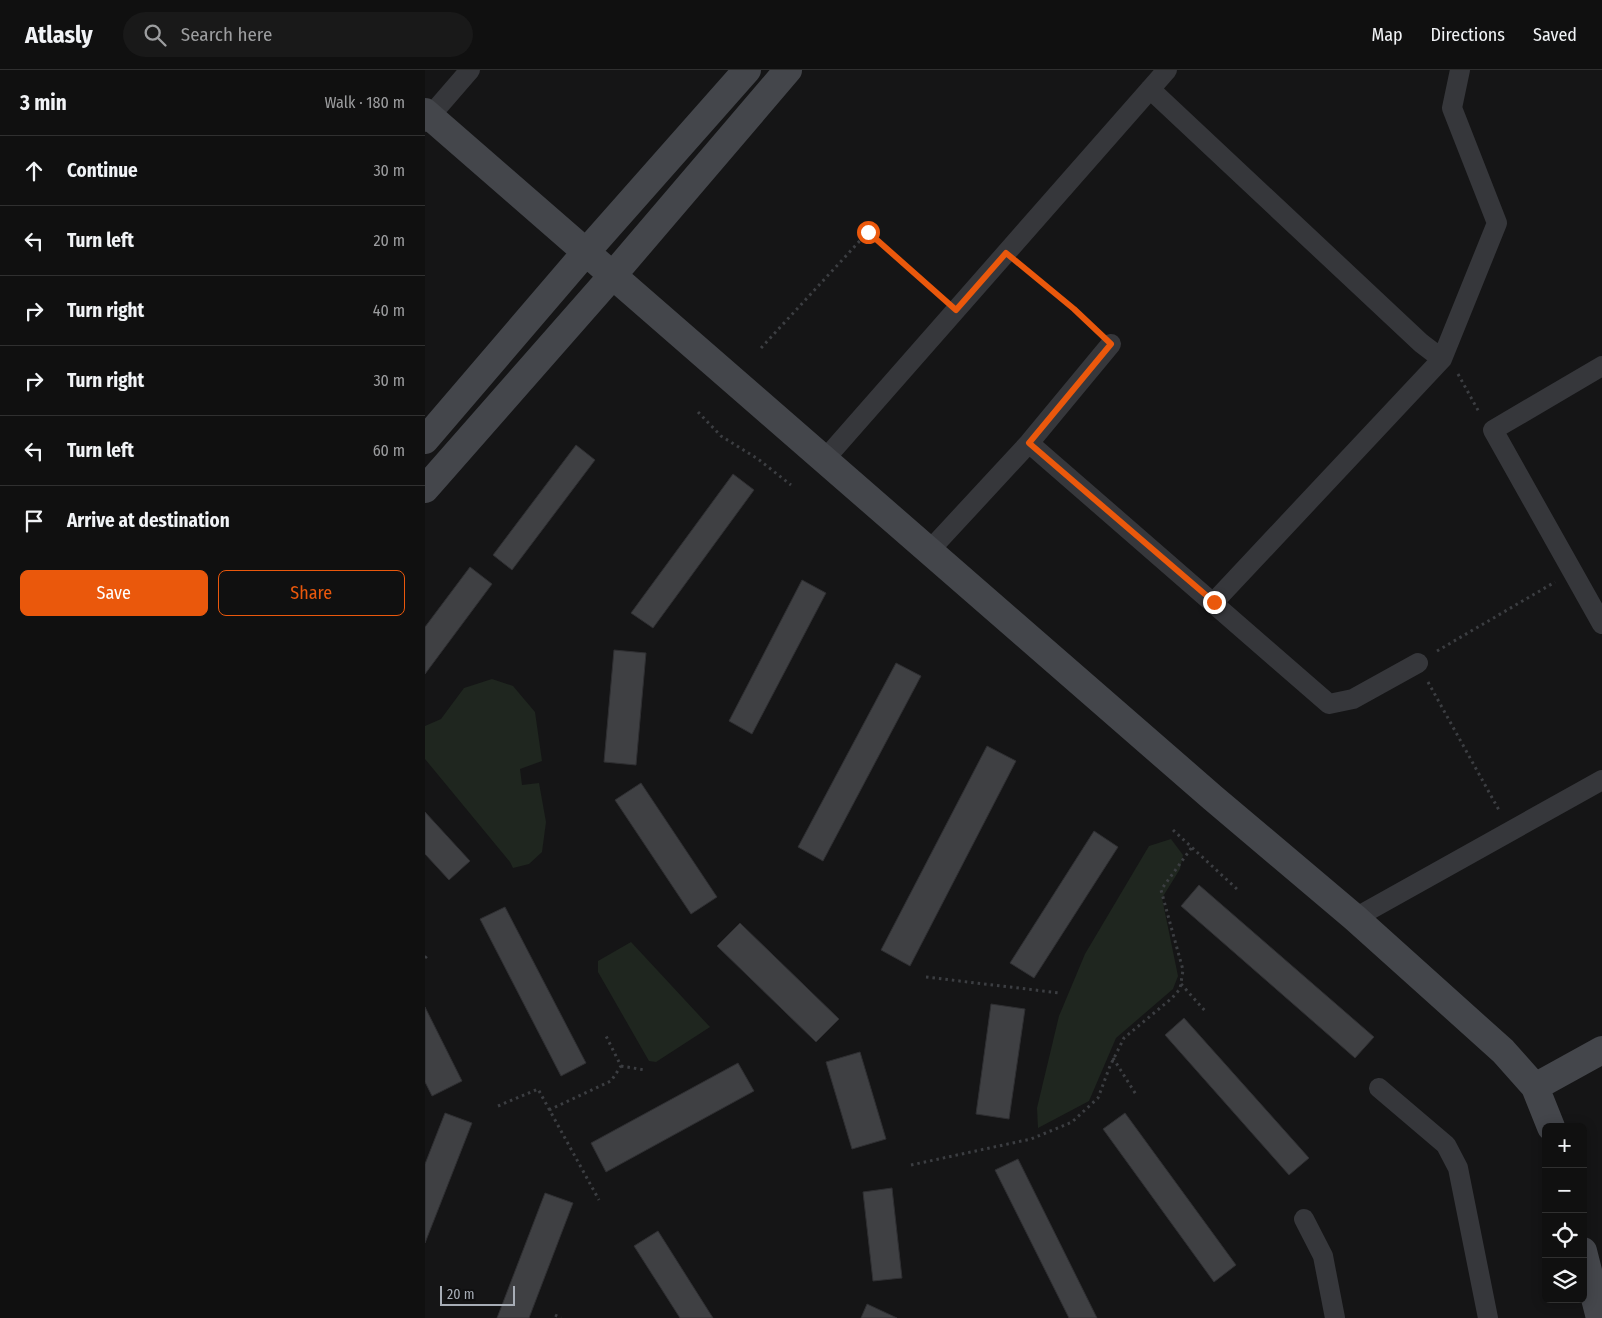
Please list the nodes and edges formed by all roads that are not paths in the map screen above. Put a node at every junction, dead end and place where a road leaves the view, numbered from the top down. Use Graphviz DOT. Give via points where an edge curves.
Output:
graph roads {
  1 [pos="470,70"];
  2 [pos="747,70"];
  3 [pos="788,70"];
  4 [pos="1167,70"];
  5 [pos="1460,70"];
  6 [pos="1150,89"];
  7 [pos="427,116"];
  8 [pos="586,252"];
  9 [pos="613,275"];
  10 [pos="1111,344"];
  11 [pos="1442,360"];
  12 [pos="1602,366"];
  13 [pos="425,440"];
  14 [pos="1029,443"];
  15 [pos="825,459"];
  16 [pos="425,489"];
  17 [pos="929,551"];
  18 [pos="1214,602"];
  19 [pos="1602,624"];
  20 [pos="1418,663"];
  21 [pos="1602,780"];
  22 [pos="1355,918"];
  23 [pos="1602,1050"];
  24 [pos="1535,1087"];
  25 [pos="1379,1088"];
  26 [pos="1549,1123"];
  27 [pos="1304,1219"];
  28 [pos="1585,1258"];
  29 [pos="1335,1318"];
  30 [pos="1488,1318"];
  31 [pos="1600,1318"];
  1 -- 7 [label="street"];
  2 -- 8 [label="street"];
  3 -- 9 [label="street"];
  4 -- 6 [label="street"];
  5 -- 11 [label="street" via="1452,108 1497,224"];
  6 -- 11 [label="street"];
  6 -- 15 [label="street"];
  7 -- 8 [label="street"];
  8 -- 9 [label="street"];
  8 -- 13 [label="street"];
  9 -- 15 [label="street"];
  9 -- 16 [label="street"];
  10 -- 14 [label="street"];
  11 -- 18 [label="street"];
  12 -- 19 [label="street" via="1493,430"];
  14 -- 17 [label="street"];
  14 -- 18 [label="street"];
  15 -- 17 [label="street"];
  17 -- 22 [label="street"];
  18 -- 20 [label="street" via="1329,704 1353,699"];
  21 -- 22 [label="street"];
  22 -- 24 [label="street" via="1503,1051"];
  23 -- 24 [label="street"];
  24 -- 26 [label="street"];
  25 -- 30 [label="street" via="1446,1145 1458,1168"];
  27 -- 29 [label="street" via="1323,1256"];
  28 -- 31 [label="street"];
}
